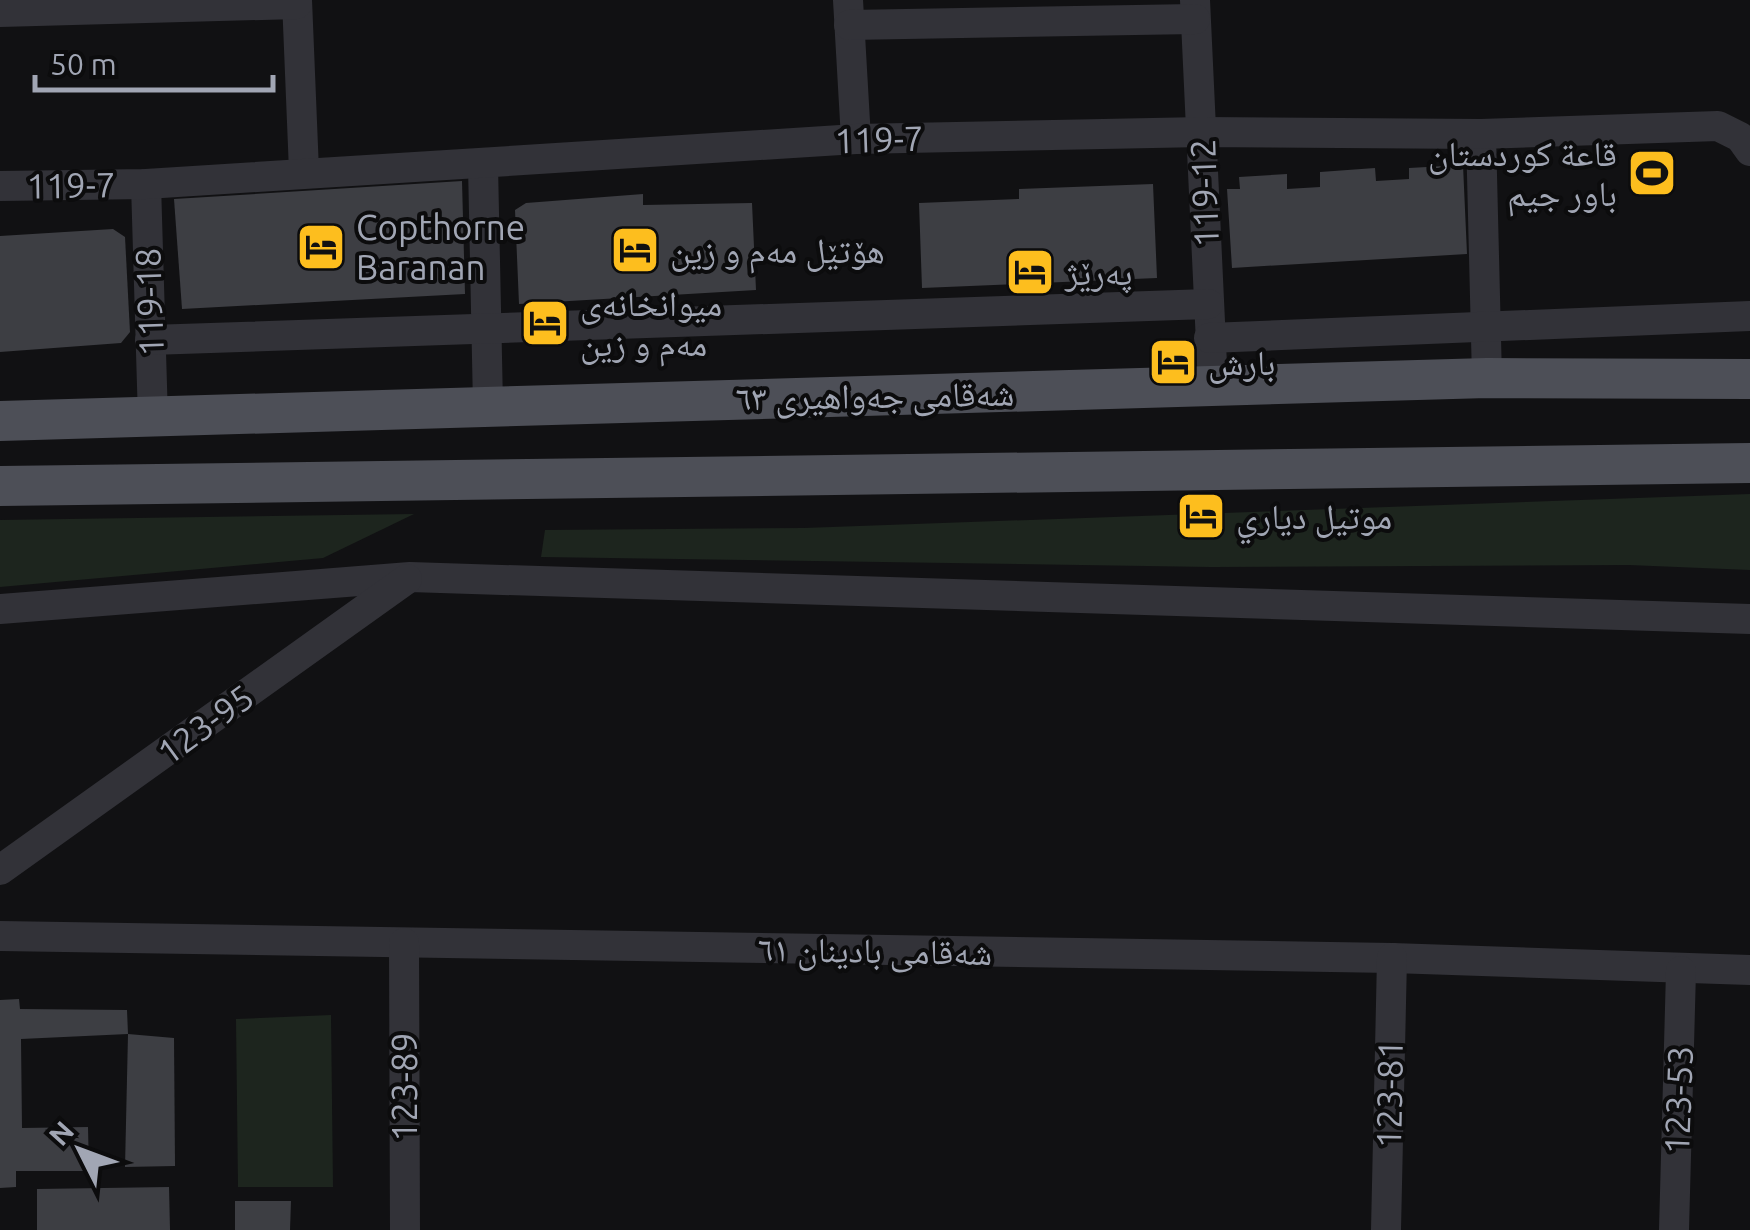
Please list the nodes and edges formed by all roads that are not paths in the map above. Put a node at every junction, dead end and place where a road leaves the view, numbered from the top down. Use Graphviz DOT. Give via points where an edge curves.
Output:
graph roads {
  1 [pos="297,2"];
  2 [pos="211,3"];
  3 [pos="1195,10"];
  4 [pos="0,12"];
  5 [pos="849,13"];
  6 [pos="1202,132"];
  7 [pos="1480,134"];
  8 [pos="856,139"];
  9 [pos="1750,151"];
  10 [pos="483,165"];
  11 [pos="304,171"];
  12 [pos="146,184"];
  13 [pos="0,186"];
  14 [pos="1208,304"];
  15 [pos="1747,316"];
  16 [pos="486,327"];
  17 [pos="1485,330"];
  18 [pos="1209,338"];
  19 [pos="150,340"];
  20 [pos="1486,378"];
  21 [pos="1750,379"];
  22 [pos="1213,386"];
  23 [pos="488,405"];
  24 [pos="153,420"];
  25 [pos="0,421"];
  26 [pos="1750,463"];
  27 [pos="0,486"];
  28 [pos="410,577"];
  29 [pos="0,609"];
  30 [pos="1750,619"];
  31 [pos="0,870"];
  32 [pos="0,936"];
  33 [pos="404,943"];
  34 [pos="1392,958"];
  35 [pos="1681,970"];
  36 [pos="1750,970"];
  37 [pos="405,1230"];
  38 [pos="1386,1230"];
  39 [pos="1674,1230"];
  1 -- 2 [label="street"];
  1 -- 11 [label="street"];
  2 -- 4 [label="street"];
  3 -- 5 [label="street"];
  3 -- 6 [label="street, 119-12"];
  5 -- 8 [label="street"];
  6 -- 7 [label="street, 119-7"];
  6 -- 8 [label="street, 119-7"];
  6 -- 14 [label="street, 119-12"];
  7 -- 9 [label="street, 119-7" via="1718,126"];
  7 -- 17 [label="street"];
  8 -- 10 [label="street, 119-7"];
  10 -- 11 [label="street, 119-7"];
  10 -- 16 [label="street"];
  11 -- 12 [label="street, 119-7"];
  12 -- 13 [label="street, 119-7"];
  12 -- 19 [label="street, 119-18"];
  14 -- 16 [label="street"];
  14 -- 18 [label="street, 119-12"];
  15 -- 17 [label="street"];
  16 -- 19 [label="street"];
  16 -- 23 [label="street"];
  17 -- 18 [label="street"];
  17 -- 20 [label="street"];
  18 -- 22 [label="street, 119-12"];
  19 -- 24 [label="street, 119-18"];
  20 -- 21 [label="main road, شەقامی جەواهیری ٦٣"];
  20 -- 22 [label="main road, شەقامی جەواهیری ٦٣"];
  22 -- 23 [label="main road, شەقامی جەواهیری ٦٣"];
  23 -- 24 [label="main road, شەقامی جەواهیری ٦٣"];
  24 -- 25 [label="main road, شەقامی جەواهیری ٦٣"];
  26 -- 27 [label="main road"];
  28 -- 29 [label="street"];
  28 -- 30 [label="street"];
  28 -- 31 [label="street, 123-95"];
  32 -- 33 [label="street, شەقامی بادینان ٦١"];
  33 -- 34 [label="street, شەقامی بادینان ٦١"];
  33 -- 37 [label="street, 123-89"];
  34 -- 35 [label="street, شەقامی بادینان ٦١"];
  34 -- 38 [label="street, 123-81"];
  35 -- 36 [label="street, شەقامی بادینان ٦١"];
  35 -- 39 [label="street, 123-53"];
}
